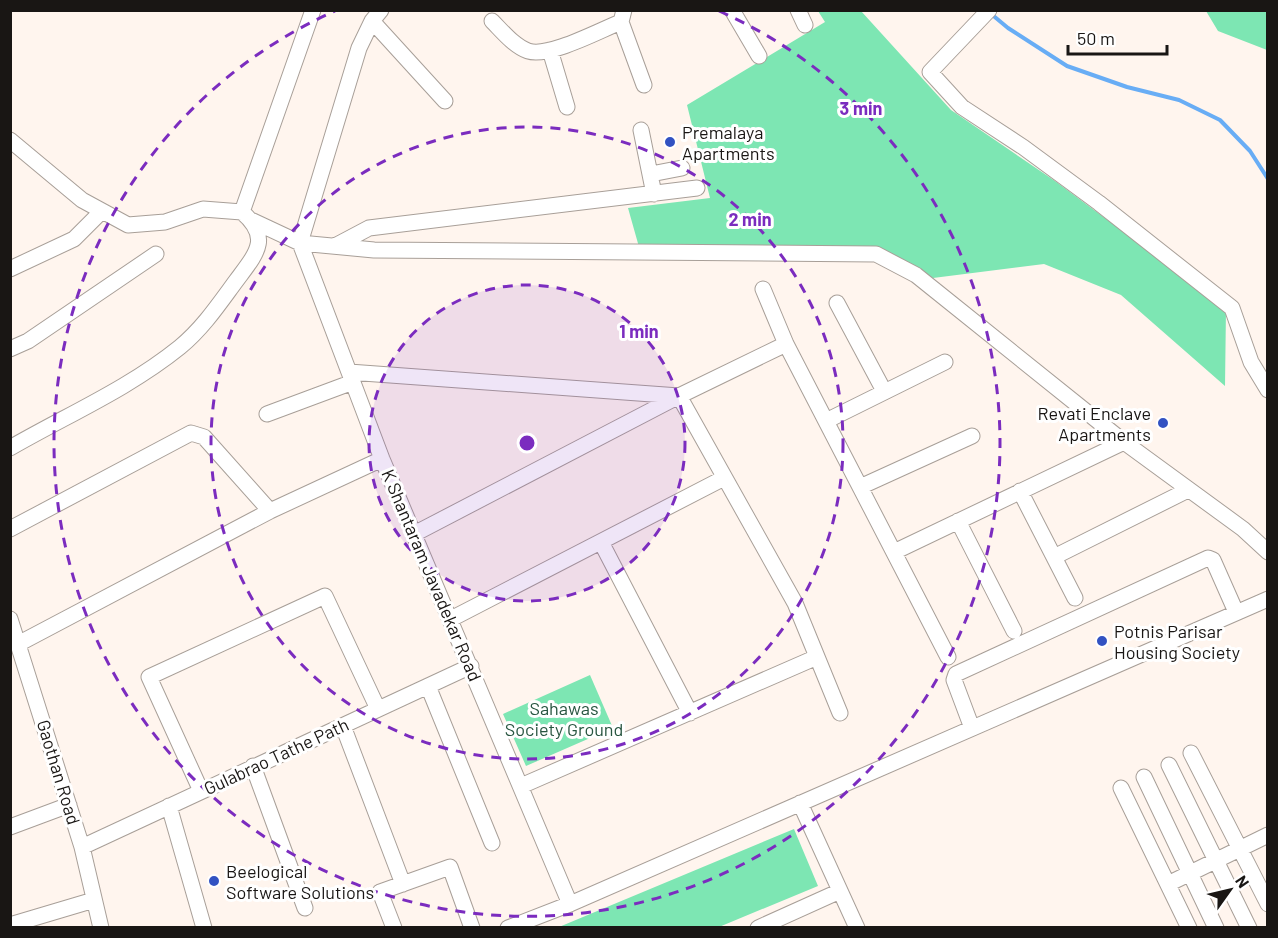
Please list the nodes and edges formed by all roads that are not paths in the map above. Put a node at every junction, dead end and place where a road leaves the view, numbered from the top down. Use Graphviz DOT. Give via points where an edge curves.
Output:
graph roads {
  1 [pos="313,10"];
  2 [pos="732,10"];
  3 [pos="798,10"];
  4 [pos="988,10"];
  5 [pos="377,16"];
  6 [pos="623,16"];
  7 [pos="492,21"];
  8 [pos="805,25"];
  9 [pos="550,50"];
  10 [pos="759,56"];
  11 [pos="644,85"];
  12 [pos="445,101"];
  13 [pos="567,107"];
  14 [pos="640,130"];
  15 [pos="10,140"];
  16 [pos="682,168"];
  17 [pos="651,174"];
  18 [pos="697,188"];
  19 [pos="654,194"];
  20 [pos="102,211"];
  21 [pos="247,216"];
  22 [pos="300,243"];
  23 [pos="335,247"];
  24 [pos="156,254"];
  25 [pos="10,269"];
  26 [pos="763,289"];
  27 [pos="837,303"];
  28 [pos="786,344"];
  29 [pos="10,349"];
  30 [pos="945,362"];
  31 [pos="351,377"];
  32 [pos="1268,390"];
  33 [pos="884,391"];
  34 [pos="679,396"];
  35 [pos="267,414"];
  36 [pos="826,421"];
  37 [pos="972,436"];
  38 [pos="1124,442"];
  39 [pos="10,448"];
  40 [pos="382,459"];
  41 [pos="724,478"];
  42 [pos="860,487"];
  43 [pos="1188,490"];
  44 [pos="1020,491"];
  45 [pos="270,510"];
  46 [pos="958,521"];
  47 [pos="10,529"];
  48 [pos="414,534"];
  49 [pos="601,542"];
  50 [pos="894,552"];
  51 [pos="1268,552"];
  52 [pos="1054,557"];
  53 [pos="1075,598"];
  54 [pos="1268,598"];
  55 [pos="1236,612"];
  56 [pos="10,619"];
  57 [pos="451,620"];
  58 [pos="1014,631"];
  59 [pos="18,644"];
  60 [pos="817,657"];
  61 [pos="948,657"];
  62 [pos="471,666"];
  63 [pos="428,686"];
  64 [pos="378,709"];
  65 [pos="690,713"];
  66 [pos="840,713"];
  67 [pos="343,726"];
  68 [pos="972,728"];
  69 [pos="1191,753"];
  70 [pos="1169,765"];
  71 [pos="254,766"];
  72 [pos="1144,777"];
  73 [pos="521,786"];
  74 [pos="1121,788"];
  75 [pos="201,790"];
  76 [pos="800,803"];
  77 [pos="69,805"];
  78 [pos="169,806"];
  79 [pos="10,826"];
  80 [pos="1268,835"];
  81 [pos="492,843"];
  82 [pos="82,847"];
  83 [pos="1240,849"];
  84 [pos="1217,860"];
  85 [pos="1190,874"];
  86 [pos="403,884"];
  87 [pos="1168,884"];
  88 [pos="840,891"];
  89 [pos="94,900"];
  90 [pos="570,904"];
  91 [pos="1268,904"];
  92 [pos="305,908"];
  93 [pos="10,925"];
  94 [pos="101,927"];
  95 [pos="204,927"];
  96 [pos="394,927"];
  97 [pos="472,927"];
  98 [pos="508,927"];
  99 [pos="758,927"];
  100 [pos="857,927"];
  101 [pos="1189,927"];
  102 [pos="1216,927"];
  103 [pos="1249,927"];
  1 -- 21 [label="street"];
  2 -- 10 [label="street"];
  3 -- 8 [label="street"];
  4 -- 32 [label="street" via="930,72 962,107 1089,196 1232,308 1251,362"];
  5 -- 12 [label="street"];
  5 -- 22 [label="street" via="359,48"];
  6 -- 9 [label="street"];
  6 -- 11 [label="street"];
  7 -- 9 [label="street" via="528,51"];
  9 -- 13 [label="street"];
  14 -- 17 [label="street"];
  15 -- 20 [label="street" via="82,200"];
  16 -- 17 [label="street"];
  17 -- 19 [label="street"];
  18 -- 19 [label="street"];
  19 -- 23 [label="street" via="369,228"];
  20 -- 21 [label="street" via="128,225 165,222 203,210"];
  20 -- 25 [label="street" via="74,239"];
  21 -- 22 [label="street"];
  21 -- 39 [label="street" via="260,237 258,251 209,319 180,347 115,392"];
  22 -- 23 [label="street"];
  22 -- 31 [label="street, K Shantaram Javadekar Road"];
  23 -- 38 [label="street" via="876,254 916,275"];
  24 -- 29 [label="street" via="28,341"];
  26 -- 28 [label="street"];
  27 -- 33 [label="street"];
  28 -- 34 [label="street"];
  28 -- 36 [label="street"];
  30 -- 33 [label="street"];
  31 -- 34 [label="street"];
  31 -- 35 [label="street"];
  31 -- 40 [label="street, K Shantaram Javadekar Road"];
  33 -- 36 [label="street"];
  34 -- 41 [label="street"];
  34 -- 48 [label="street"];
  36 -- 42 [label="street"];
  37 -- 42 [label="street"];
  38 -- 43 [label="street"];
  38 -- 44 [label="street"];
  40 -- 45 [label="street"];
  40 -- 48 [label="street, K Shantaram Javadekar Road"];
  41 -- 49 [label="street"];
  41 -- 60 [label="street" via="795,603"];
  42 -- 50 [label="street"];
  43 -- 51 [label="street"];
  43 -- 52 [label="street"];
  44 -- 46 [label="street"];
  44 -- 52 [label="street"];
  45 -- 47 [label="street" via="204,437 191,433"];
  45 -- 59 [label="street"];
  46 -- 50 [label="street"];
  46 -- 58 [label="street"];
  48 -- 57 [label="street, K Shantaram Javadekar Road"];
  49 -- 57 [label="street"];
  49 -- 65 [label="street"];
  50 -- 61 [label="street"];
  52 -- 53 [label="street"];
  54 -- 55 [label="street"];
  55 -- 68 [label="street"];
  55 -- 68 [label="street" via="1213,560 1208,558 956,674 954,680"];
  56 -- 59 [label="street, Gaothan Road"];
  57 -- 62 [label="street, K Shantaram Javadekar Road"];
  59 -- 77 [label="street, Gaothan Road"];
  60 -- 65 [label="street"];
  60 -- 66 [label="street"];
  62 -- 63 [label="street, Gulabrao Tathe Path"];
  62 -- 73 [label="street, K Shantaram Javadekar Road"];
  63 -- 64 [label="street, Gulabrao Tathe Path"];
  63 -- 81 [label="street"];
  64 -- 67 [label="street, Gulabrao Tathe Path"];
  64 -- 75 [label="street" via="325,596 149,676"];
  65 -- 73 [label="street"];
  67 -- 71 [label="street, Gulabrao Tathe Path"];
  67 -- 86 [label="street"];
  68 -- 76 [label="street"];
  69 -- 83 [label="street"];
  70 -- 84 [label="street"];
  71 -- 75 [label="street, Gulabrao Tathe Path"];
  71 -- 92 [label="street"];
  72 -- 85 [label="street"];
  73 -- 90 [label="street, K Shantaram Javadekar Road"];
  74 -- 87 [label="street"];
  75 -- 78 [label="street, Gulabrao Tathe Path"];
  76 -- 88 [label="street"];
  76 -- 90 [label="street"];
  77 -- 79 [label="street"];
  77 -- 82 [label="street, Gaothan Road"];
  78 -- 82 [label="street, Gulabrao Tathe Path"];
  78 -- 95 [label="street"];
  80 -- 83 [label="street"];
  82 -- 89 [label="street, Gaothan Road"];
  83 -- 84 [label="street"];
  83 -- 91 [label="street"];
  84 -- 85 [label="street"];
  84 -- 103 [label="street"];
  85 -- 87 [label="street"];
  85 -- 102 [label="street"];
  86 -- 96 [label="street" via="380,892"];
  86 -- 97 [label="street" via="450,867"];
  87 -- 101 [label="street"];
  88 -- 99 [label="street"];
  88 -- 100 [label="street"];
  89 -- 93 [label="street"];
  89 -- 94 [label="street, Gaothan Road"];
  90 -- 98 [label="street"];
}
